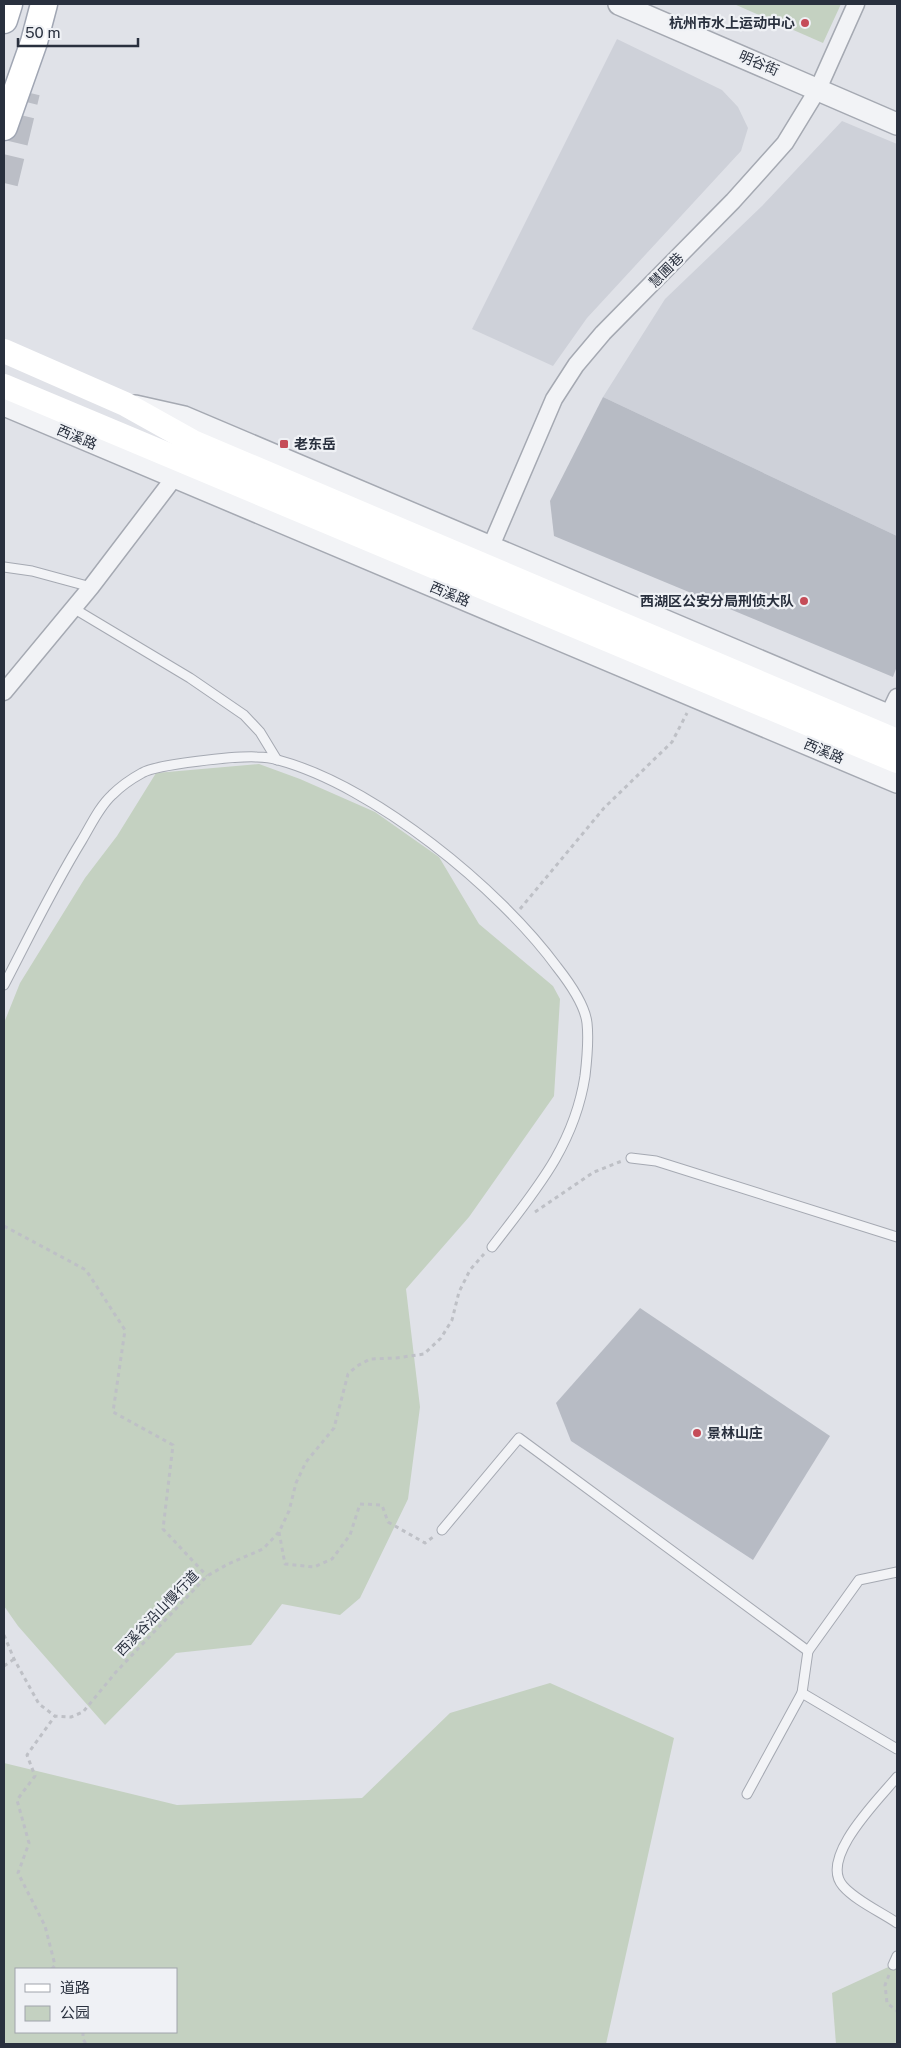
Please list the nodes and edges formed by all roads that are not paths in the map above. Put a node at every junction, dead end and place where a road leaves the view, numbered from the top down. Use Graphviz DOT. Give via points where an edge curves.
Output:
graph roads {
  1 [pos="9,4"];
  2 [pos="44,4"];
  3 [pos="619,4"];
  4 [pos="856,4"];
  5 [pos="4,20"];
  6 [pos="818,89"];
  7 [pos="897,124"];
  8 [pos="4,127"];
  9 [pos="4,351"];
  10 [pos="4,386"];
  11 [pos="125,404"];
  12 [pos="4,406"];
  13 [pos="174,478"];
  14 [pos="491,546"];
  15 [pos="4,567"];
  16 [pos="92,587"];
  17 [pos="73,608"];
  18 [pos="4,692"];
  19 [pos="894,711"];
  20 [pos="897,740"];
  21 [pos="277,760"];
  22 [pos="897,761"];
  23 [pos="897,782"];
  24 [pos="4,985"];
  25 [pos="631,1158"];
  26 [pos="897,1237"];
  27 [pos="492,1247"];
  28 [pos="442,1530"];
  29 [pos="897,1572"];
  30 [pos="808,1650"];
  31 [pos="802,1693"];
  32 [pos="897,1749"];
  33 [pos="897,1777"];
  34 [pos="747,1794"];
  35 [pos="897,1923"];
  1 -- 5 [label="main road"];
  2 -- 8 [label="main road"];
  3 -- 6 [label="street, 明谷街"];
  4 -- 6 [label="street, 慧圃巷"];
  6 -- 7 [label="street, 明谷街"];
  6 -- 14 [label="street, 慧圃巷" via="785,142 576,365 554,399"];
  9 -- 11 [label="main road"];
  10 -- 22 [label="main road, 西溪路"];
  11 -- 14 [label="street" via="184,417"];
  11 -- 20 [label="main road" via="202,446"];
  12 -- 13 [label="street, 西溪路"];
  13 -- 16 [label="street"];
  13 -- 23 [label="street, 西溪路"];
  14 -- 19 [label="street"];
  15 -- 16 [label="lane"];
  16 -- 17 [label="street"];
  17 -- 18 [label="street"];
  17 -- 21 [label="lane" via="190,678 244,715 260,732"];
  21 -- 24 [label="lane" via="258,757 152,770 144,772 110,797 70,860"];
  21 -- 27 [label="lane" via="305,769 374,804 454,862 546,951 571,986 587,1020 588,1057 574,1123 557,1159"];
  25 -- 26 [label="lane" via="656,1162"];
  28 -- 30 [label="lane" via="519,1438"];
  29 -- 30 [label="lane" via="859,1580"];
  30 -- 31 [label="lane"];
  31 -- 32 [label="lane"];
  31 -- 34 [label="lane"];
  33 -- 35 [label="lane" via="854,1830 838,1857 837,1872 842,1886"];
}
